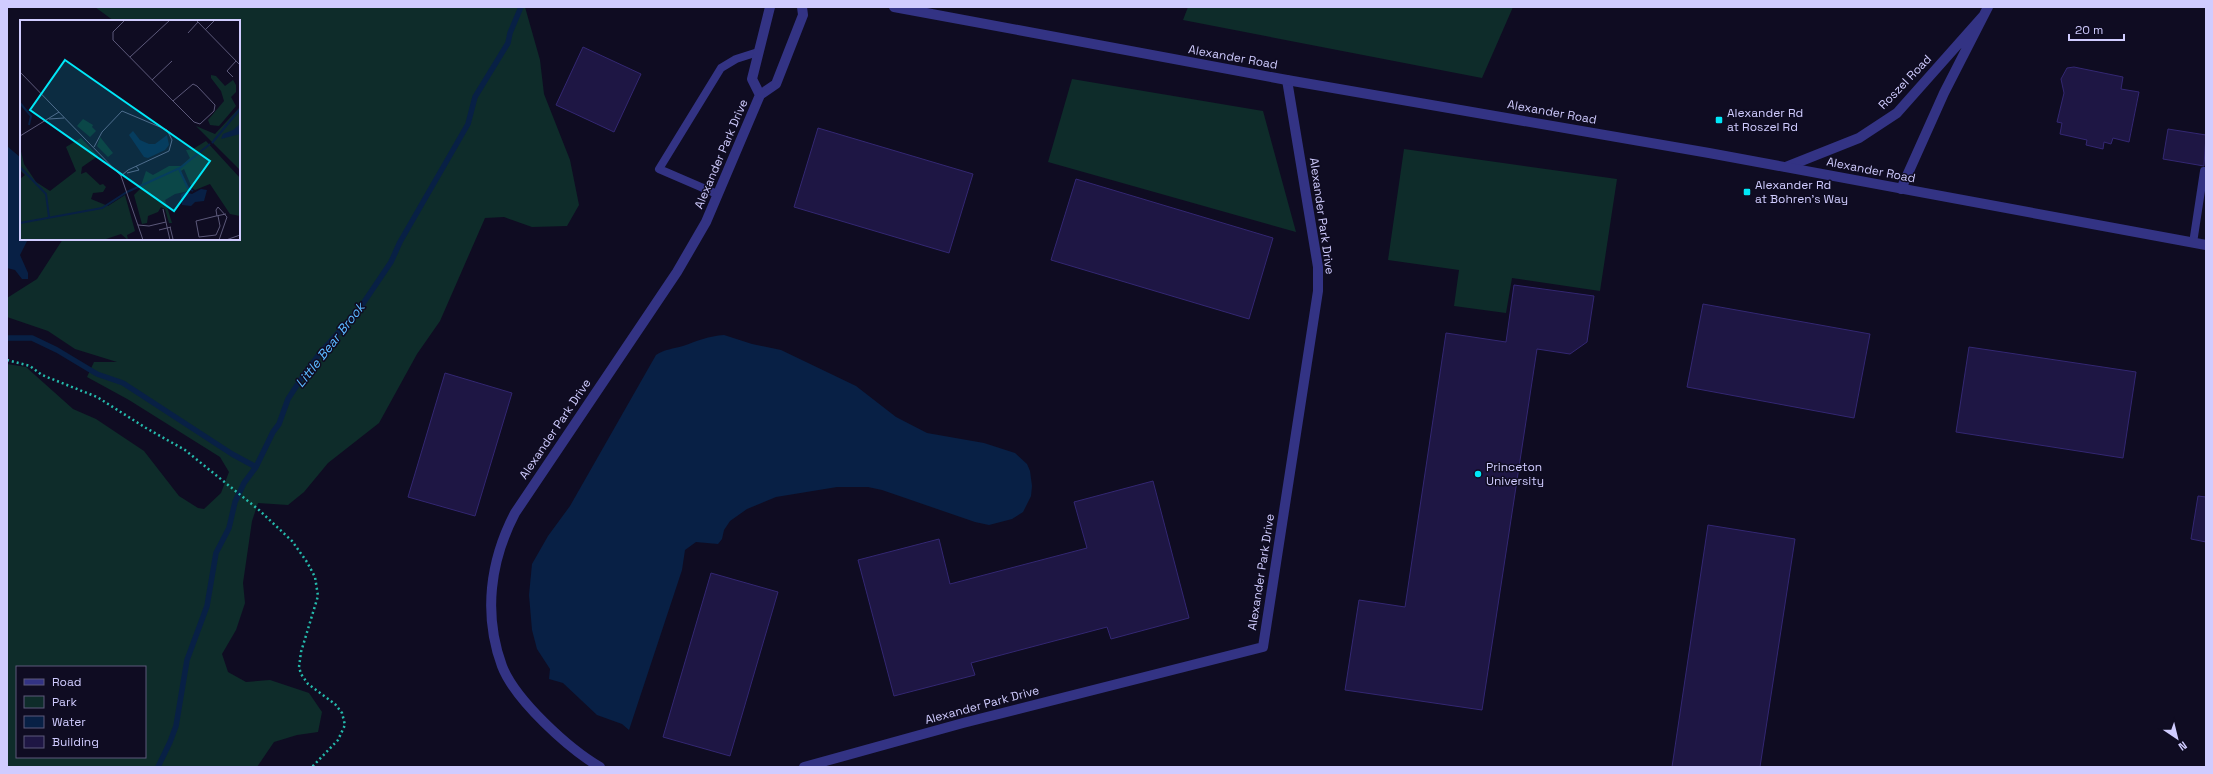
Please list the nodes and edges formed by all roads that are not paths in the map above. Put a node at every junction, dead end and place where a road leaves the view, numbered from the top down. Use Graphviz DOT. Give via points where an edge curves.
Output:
graph roads {
  1 [pos="770,7"];
  2 [pos="802,7"];
  3 [pos="894,7"];
  4 [pos="1986,11"];
  5 [pos="758,52"];
  6 [pos="1287,80"];
  7 [pos="760,95"];
  8 [pos="1786,167"];
  9 [pos="2204,171"];
  10 [pos="1901,189"];
  11 [pos="717,194"];
  12 [pos="2193,243"];
  13 [pos="2206,245"];
  14 [pos="600,767"];
  15 [pos="804,767"];
  1 -- 5 [label="street, Alexander Park Drive"];
  2 -- 7 [label="street, Alexander Park Drive" via="803,15 776,84"];
  3 -- 6 [label="street, Alexander Road"];
  4 -- 8 [label="street, Roszel Road" via="1896,113 1859,138"];
  4 -- 10 [label="street, Roszel Road" via="1944,93"];
  5 -- 7 [label="street, Alexander Park Drive" via="752,79"];
  5 -- 11 [label="lane" via="736,59 721,68 659,169"];
  6 -- 8 [label="street, Alexander Road"];
  6 -- 15 [label="street, Alexander Park Drive" via="1318,267 1318,285 1263,647 963,723"];
  7 -- 11 [label="street, Alexander Park Drive"];
  8 -- 10 [label="street, Alexander Road"];
  9 -- 12 [label="lane"];
  10 -- 12 [label="street, Alexander Road"];
  11 -- 14 [label="street, Alexander Park Drive" via="706,222 677,272 515,513 504,534 496,559 491,585 491,614 502,666 535,714 581,756"];
  12 -- 13 [label="street, Alexander Road"];
}
